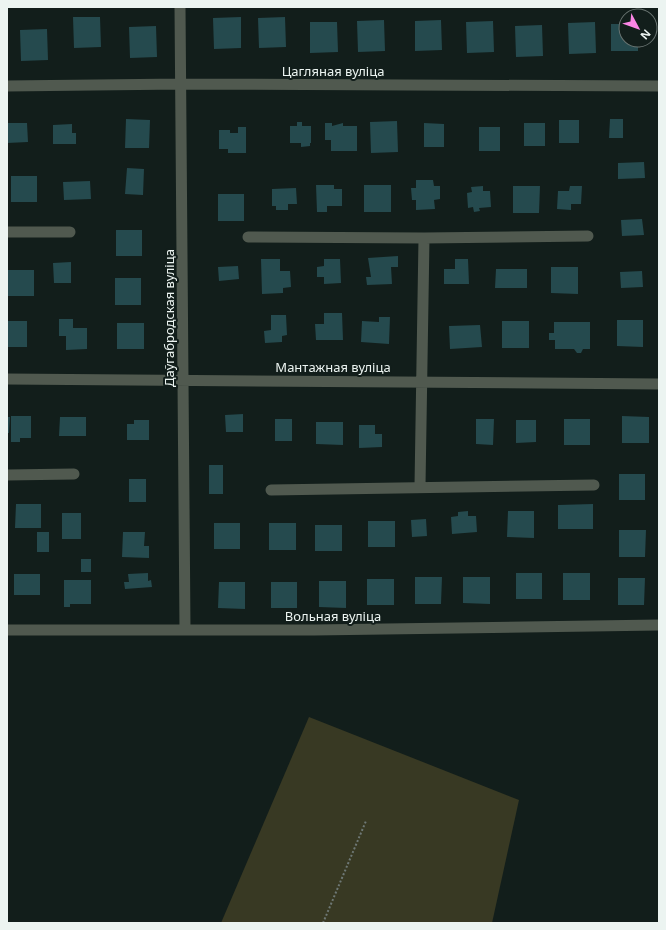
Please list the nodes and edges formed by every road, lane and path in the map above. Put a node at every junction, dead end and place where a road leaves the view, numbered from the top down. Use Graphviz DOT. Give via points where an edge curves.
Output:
graph roads {
  1 [pos="180,7"];
  2 [pos="182,84"];
  3 [pos="7,86"];
  4 [pos="659,86"];
  5 [pos="7,232"];
  6 [pos="70,232"];
  7 [pos="588,236"];
  8 [pos="248,237"];
  9 [pos="424,238"];
  10 [pos="7,379"];
  11 [pos="184,380"];
  12 [pos="421,382"];
  13 [pos="659,384"];
  14 [pos="74,474"];
  15 [pos="7,475"];
  16 [pos="594,485"];
  17 [pos="420,486"];
  18 [pos="271,490"];
  19 [pos="659,626"];
  20 [pos="185,629"];
  21 [pos="7,630"];
  22 [pos="366,822"];
  23 [pos="323,923"];
  1 -- 2 [label="street, Даўгабродская вуліца"];
  2 -- 3 [label="street, Цагляная вуліца"];
  2 -- 4 [label="street, Цагляная вуліца"];
  2 -- 11 [label="street, Даўгабродская вуліца"];
  5 -- 6 [label="street"];
  7 -- 9 [label="street"];
  8 -- 9 [label="street"];
  9 -- 12 [label="street"];
  10 -- 11 [label="street, Мантажная вуліца"];
  11 -- 12 [label="street, Мантажная вуліца"];
  11 -- 20 [label="street, Даўгабродская вуліца"];
  12 -- 13 [label="street, Мантажная вуліца"];
  12 -- 17 [label="street"];
  14 -- 15 [label="street"];
  16 -- 17 [label="street"];
  17 -- 18 [label="street"];
  19 -- 20 [label="street, Вольная вуліца"];
  20 -- 21 [label="street, Вольная вуліца"];
  22 -- 23 [label="path"];
}
